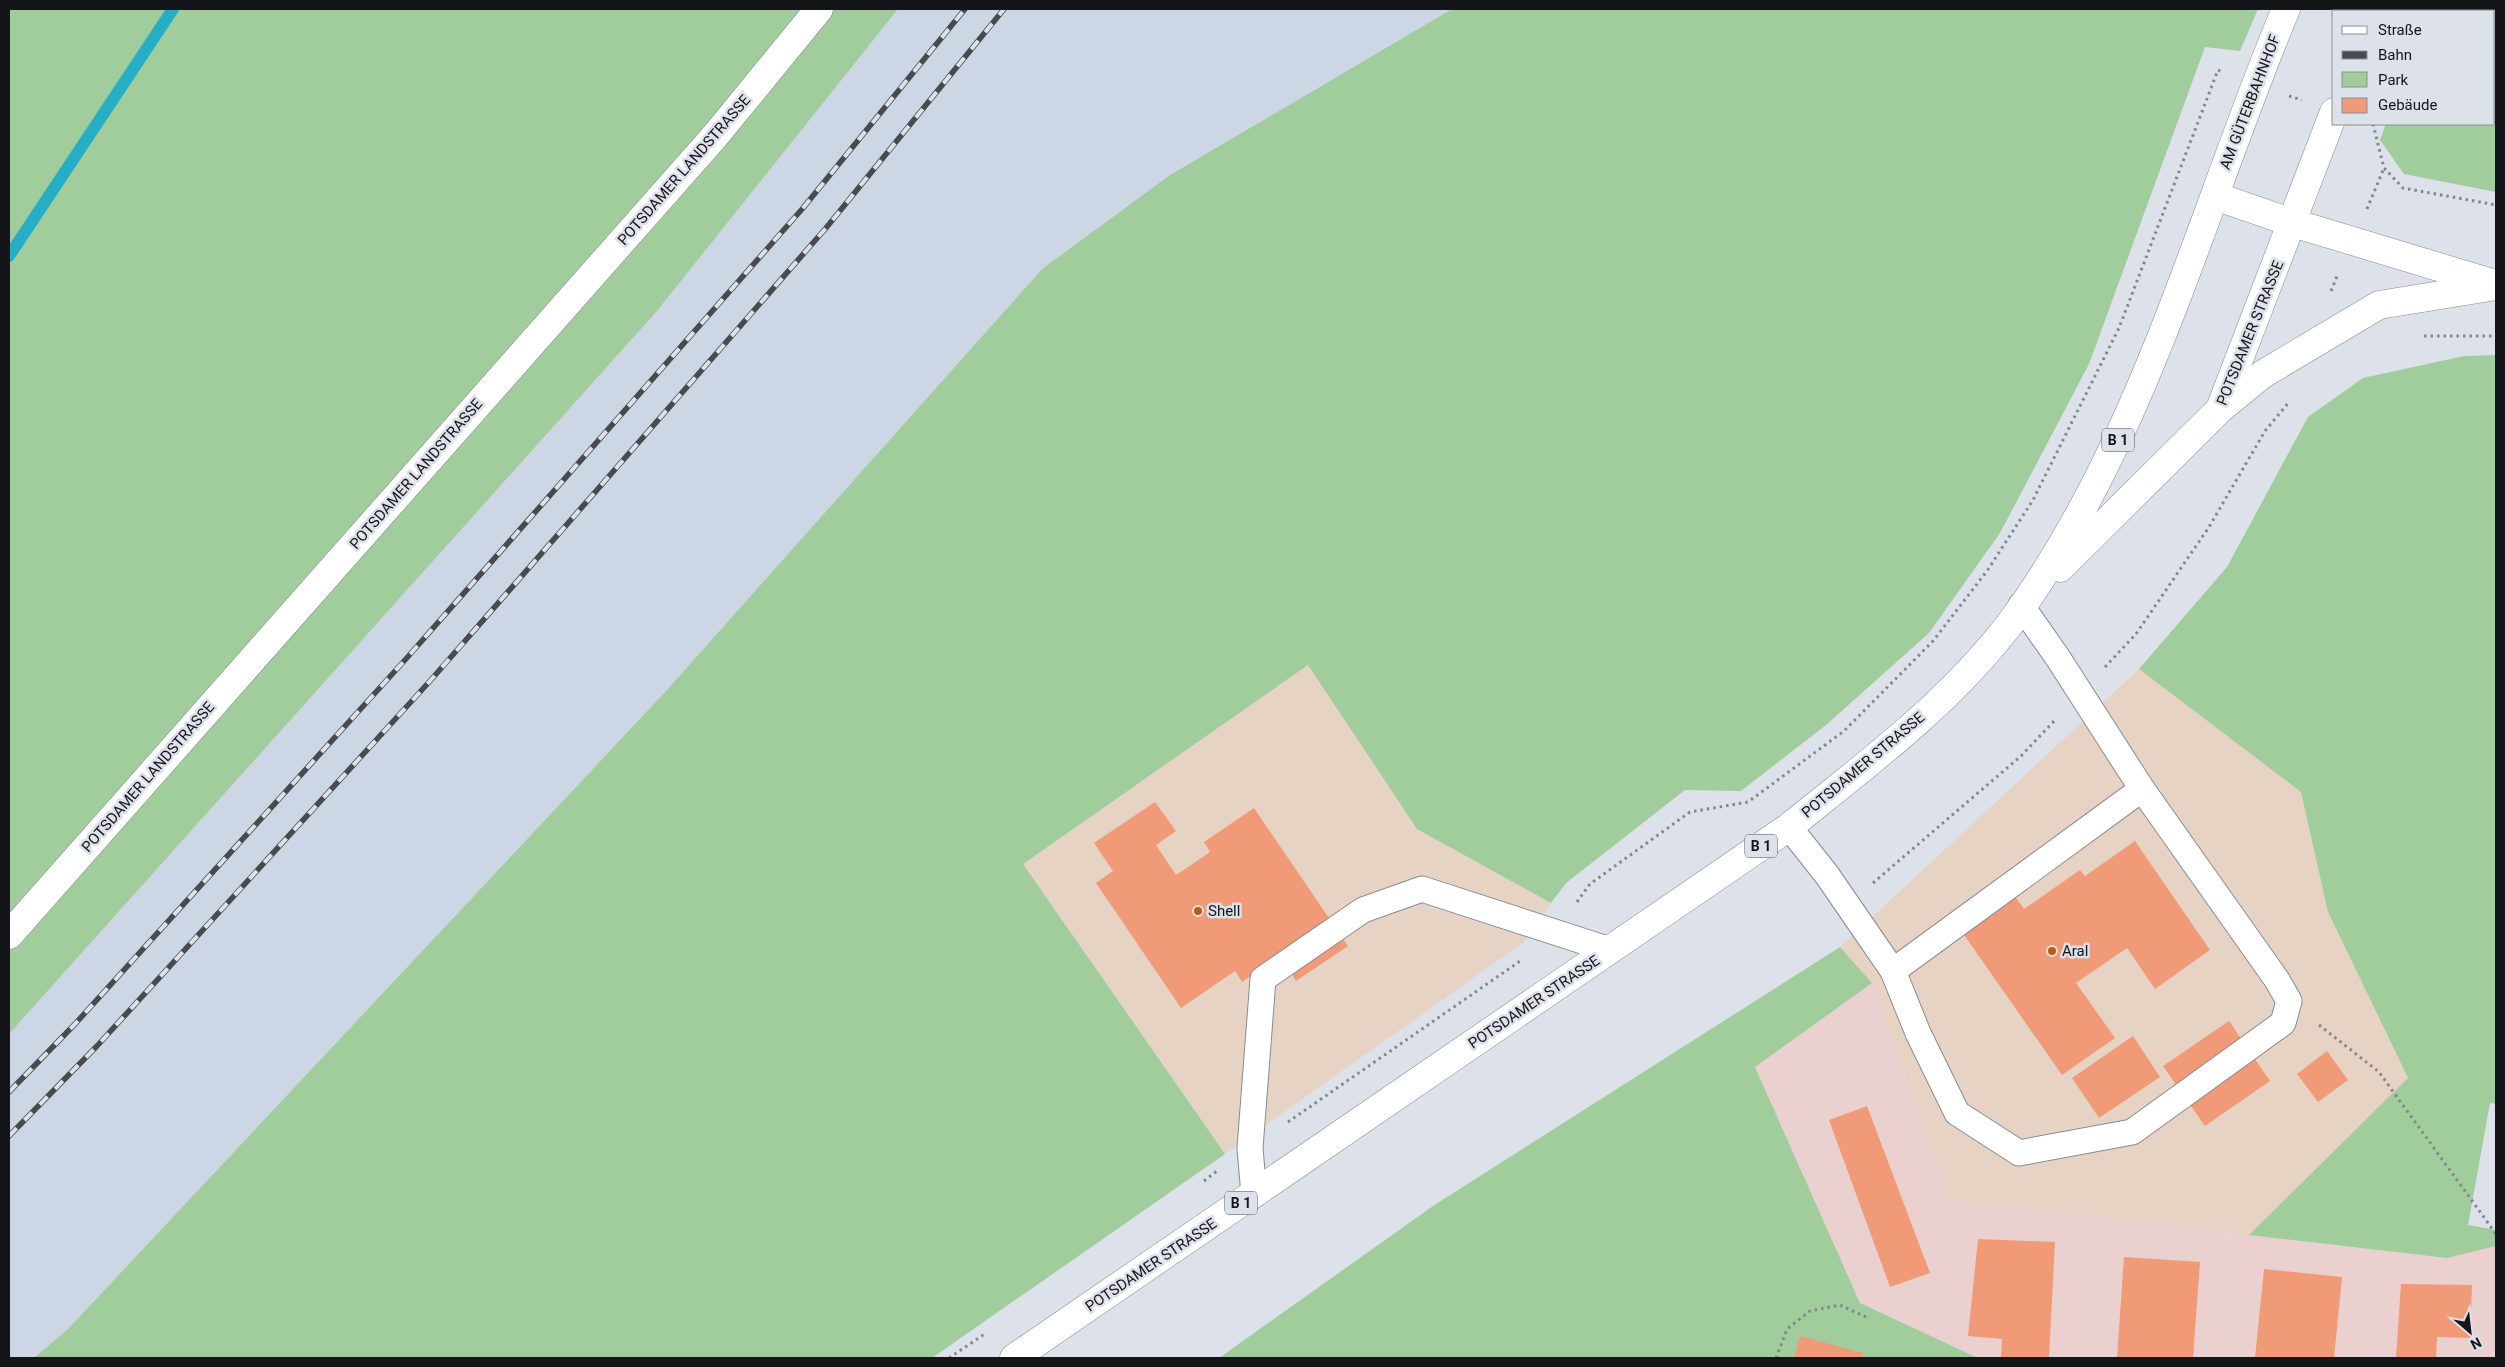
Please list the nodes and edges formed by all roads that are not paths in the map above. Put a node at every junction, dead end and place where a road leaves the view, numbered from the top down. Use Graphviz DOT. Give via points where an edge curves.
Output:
graph roads {
  1 [pos="819,9"];
  2 [pos="2286,9"];
  3 [pos="2332,117"];
  4 [pos="2215,196"];
  5 [pos="2293,222"];
  6 [pos="2496,285"];
  7 [pos="2220,409"];
  8 [pos="2021,605"];
  9 [pos="2142,789"];
  10 [pos="1789,827"];
  11 [pos="9,935"];
  12 [pos="1610,950"];
  13 [pos="1893,971"];
  14 [pos="1254,1194"];
  15 [pos="1014,1358"];
  1 -- 11 [label="main road, POTSDAMER LANDSTRASSE" via="715,136"];
  2 -- 4 [label="main road, AM GÜTERBAHNHOF"];
  3 -- 5 [label="main road, B 1"];
  4 -- 5 [label="main road"];
  4 -- 8 [label="main road, POTSDAMER STRASSE / B 1" via="2111,456 2066,538"];
  5 -- 6 [label="main road"];
  5 -- 7 [label="main road, POTSDAMER STRASSE / B 1"];
  6 -- 7 [label="main road" via="2379,305 2263,374"];
  7 -- 8 [label="main road, POTSDAMER STRASSE / B 1"];
  8 -- 9 [label="lane"];
  8 -- 10 [label="main road, POTSDAMER STRASSE / B 1" via="2012,621 1961,679 1910,728"];
  9 -- 13 [label="lane"];
  9 -- 13 [label="lane" via="2277,980 2289,1001 2283,1023 2132,1132 2019,1153 1957,1112 1918,1033"];
  10 -- 12 [label="main road, POTSDAMER STRASSE / B 1"];
  10 -- 13 [label="lane" via="1827,875"];
  12 -- 14 [label="main road, POTSDAMER STRASSE / B 1"];
  12 -- 14 [label="lane" via="1422,888 1363,910 1262,979 1250,1148"];
  14 -- 15 [label="main road, POTSDAMER STRASSE / B 1"];
}
